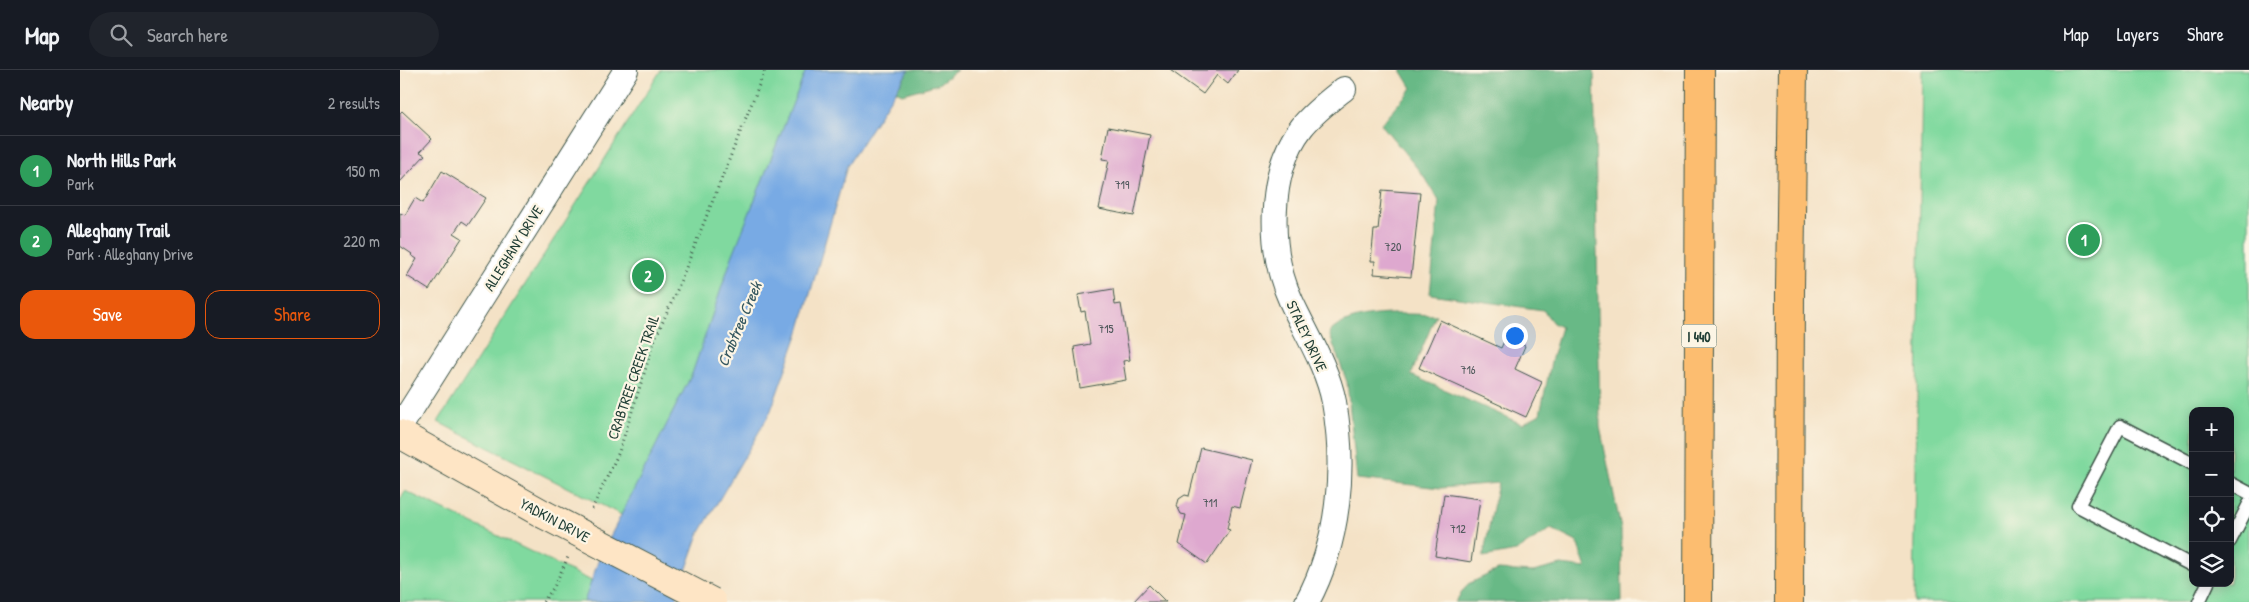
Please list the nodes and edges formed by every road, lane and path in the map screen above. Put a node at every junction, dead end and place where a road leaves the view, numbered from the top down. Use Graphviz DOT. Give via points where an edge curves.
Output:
graph roads {
  1 [pos="626,70"];
  2 [pos="765,70"];
  3 [pos="1700,70"];
  4 [pos="1793,70"];
  5 [pos="1344,89"];
  6 [pos="400,427"];
  7 [pos="400,434"];
  8 [pos="2189,462"];
  9 [pos="2234,485"];
  10 [pos="2249,493"];
  11 [pos="2249,504"];
  12 [pos="588,515"];
  13 [pos="2234,532"];
  14 [pos="571,551"];
  15 [pos="2189,564"];
  16 [pos="2206,587"];
  17 [pos="543,602"];
  18 [pos="712,602"];
  19 [pos="1307,602"];
  20 [pos="1698,602"];
  21 [pos="1789,602"];
  22 [pos="2199,602"];
  1 -- 6 [label="street, ALLEGHANY DRIVE"];
  2 -- 12 [label="path, CRABTREE CREEK TRAIL" via="655,339 619,452"];
  3 -- 20 [label="highway, I 440"];
  4 -- 21 [label="highway"];
  5 -- 19 [label="street, STALEY DRIVE" via="1302,128 1286,156 1274,223 1280,270 1290,300 1324,370 1334,402 1338,435 1337,500 1329,549"];
  7 -- 18 [label="street, YADKIN DRIVE, bridge" via="543,514"];
  8 -- 15 [label="lane" via="2120,426 2078,506"];
  9 -- 10 [label="lane"];
  11 -- 13 [label="lane"];
  14 -- 17 [label="path"];
  16 -- 22 [label="lane"];
}
